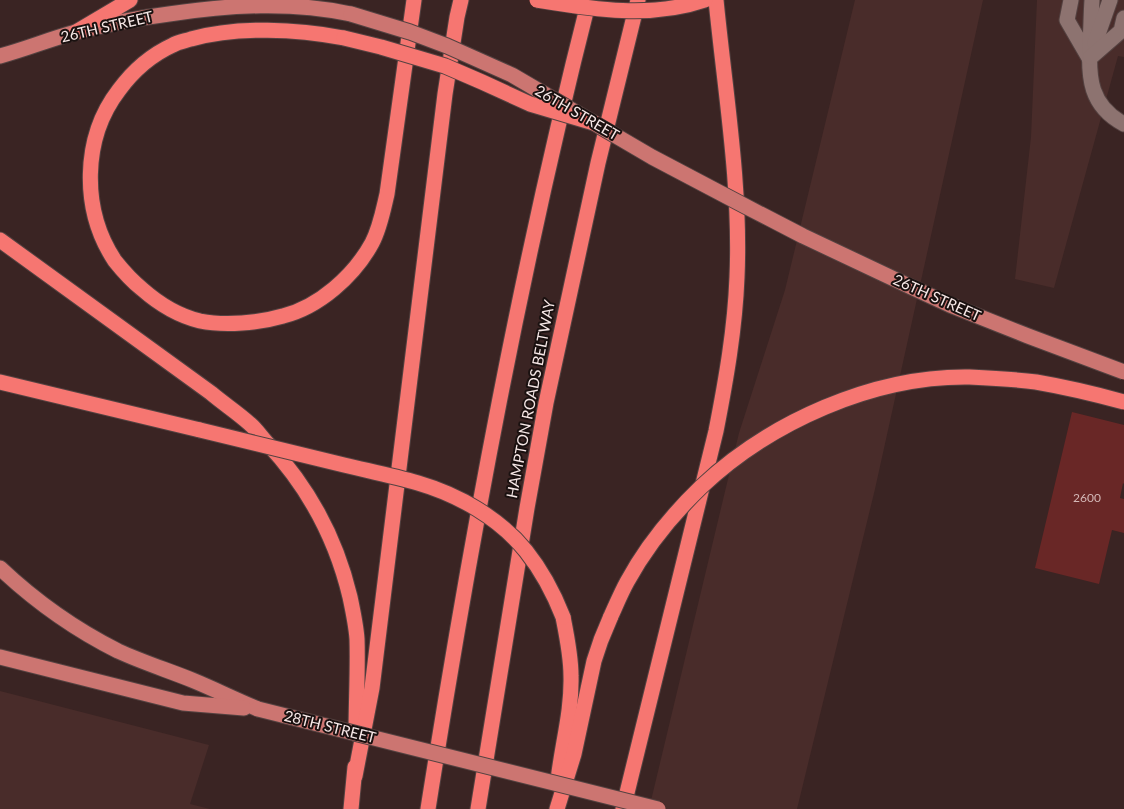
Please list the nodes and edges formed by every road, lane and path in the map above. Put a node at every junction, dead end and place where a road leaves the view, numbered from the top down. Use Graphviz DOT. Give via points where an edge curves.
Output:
graph roads {
  1 [pos="130,0"];
  2 [pos="414,0"];
  3 [pos="460,0"];
  4 [pos="537,0"];
  5 [pos="588,0"];
  6 [pos="638,0"];
  7 [pos="705,0"];
  8 [pos="716,0"];
  9 [pos="1072,0"];
  10 [pos="1092,0"];
  11 [pos="1110,0"];
  12 [pos="1124,18"];
  13 [pos="76,32"];
  14 [pos="0,56"];
  15 [pos="1089,58"];
  16 [pos="594,123"];
  17 [pos="1124,124"];
  18 [pos="0,240"];
  19 [pos="1124,372"];
  20 [pos="0,382"];
  21 [pos="1124,402"];
  22 [pos="0,568"];
  23 [pos="0,657"];
  24 [pos="258,710"];
  25 [pos="355,776"];
  26 [pos="351,809"];
  27 [pos="428,809"];
  28 [pos="478,809"];
  29 [pos="556,809"];
  30 [pos="622,809"];
  31 [pos="658,809"];
  1 -- 13 [label="highway"];
  2 -- 16 [label="highway, bridge" via="387,194 381,219 372,243 345,278 313,304 291,314 270,320 226,323 201,321 174,311 151,298 131,280 115,261 102,237 95,214 90,188 94,141 111,100 126,81 145,62 173,45 208,35 268,30 324,34 381,47 445,66 530,104"];
  3 -- 25 [label="highway" via="445,94 372,688"];
  4 -- 7 [label="highway, bridge" via="626,12 663,9"];
  5 -- 27 [label="highway, HAMPTON ROADS BELTWAY" via="489,449"];
  6 -- 28 [label="highway, HAMPTON ROADS BELTWAY" via="598,163 546,403"];
  8 -- 30 [label="highway" via="737,216 737,277 731,343 716,431"];
  9 -- 15 [label="street" via="1067,20"];
  10 -- 15 [label="street"];
  11 -- 15 [label="street"];
  12 -- 15 [label="street" via="1121,31"];
  13 -- 14 [label="main road, 26TH STREET"];
  13 -- 16 [label="main road, 26TH STREET, bridge" via="210,8 253,5 328,9 447,46 538,90"];
  15 -- 17 [label="street" via="1094,91 1103,107"];
  16 -- 19 [label="main road, 26TH STREET, bridge" via="811,240 950,305"];
  18 -- 25 [label="highway" via="237,414 264,439 300,482 331,538 354,618 357,639"];
  20 -- 29 [label="highway, bridge" via="419,483 484,513 526,551 541,572 564,617 571,675 570,702"];
  21 -- 29 [label="highway, bridge" via="1014,380 966,377 904,383 818,410 781,429 724,467 681,508 627,581 594,661 574,754"];
  22 -- 24 [label="main road" via="50,610 83,632 118,651"];
  23 -- 24 [label="main road, 28TH STREET" via="184,703"];
  24 -- 31 [label="main road, 28TH STREET, bridge"];
  25 -- 26 [label="highway"];
}
